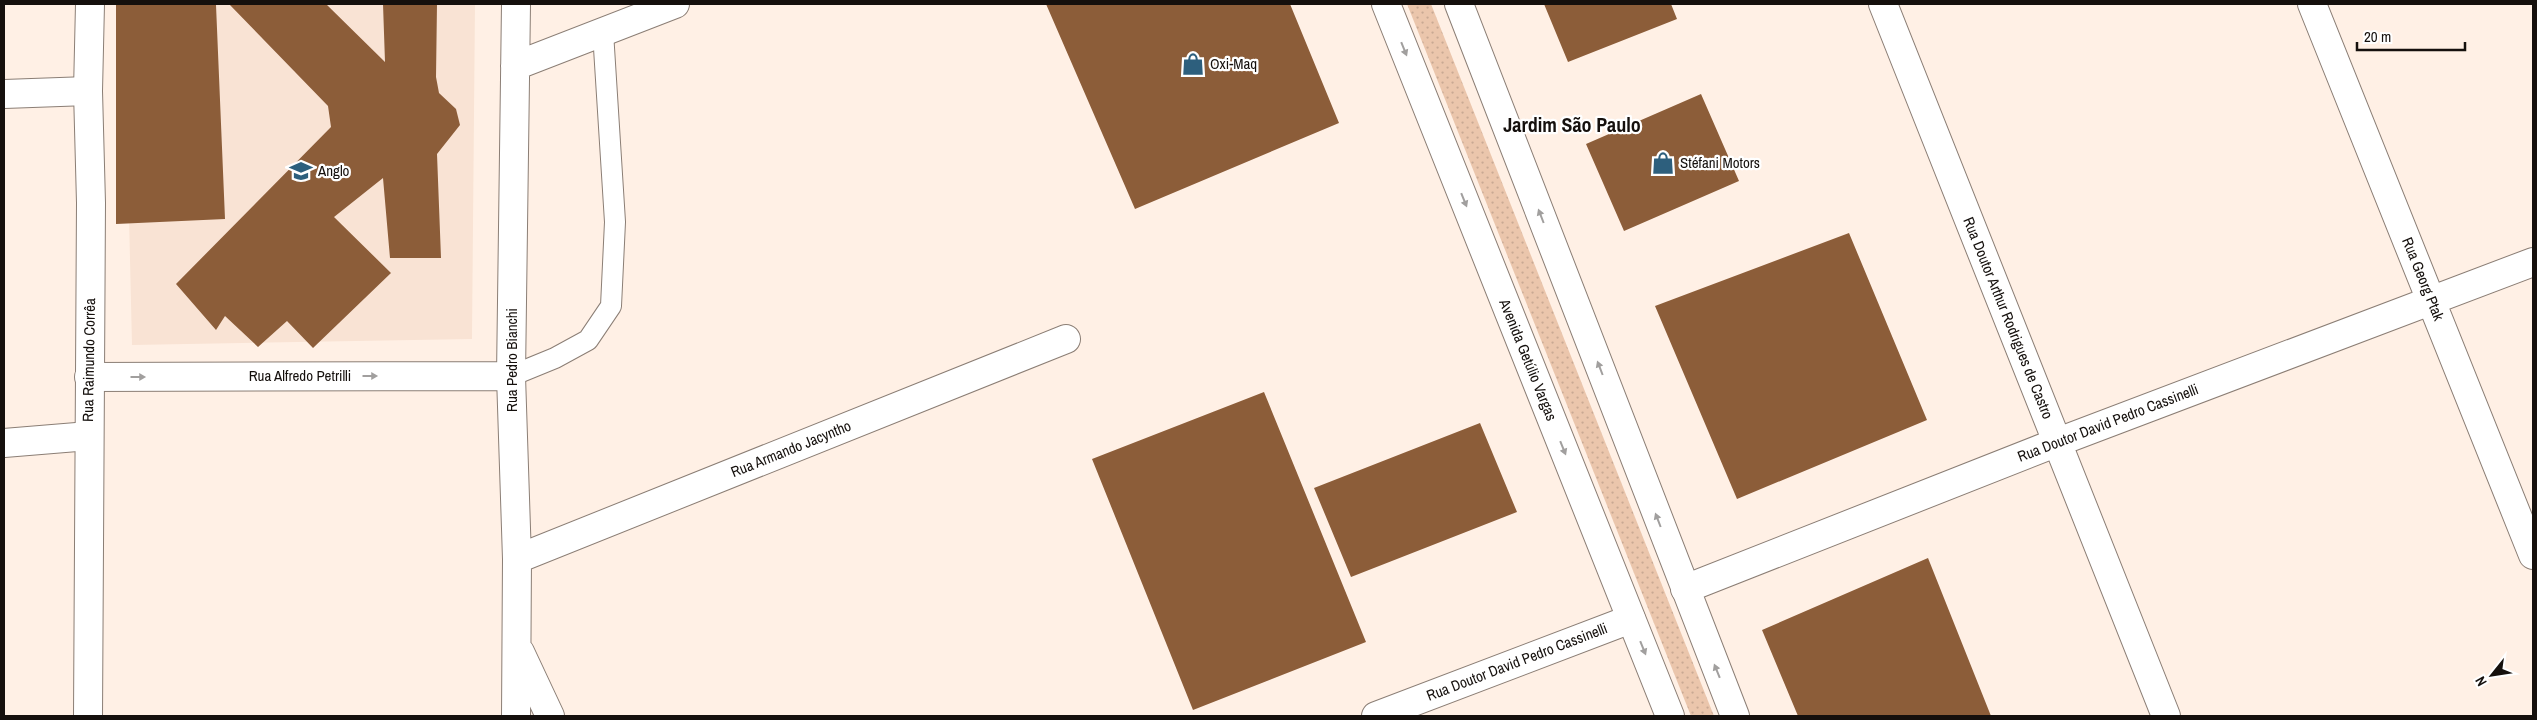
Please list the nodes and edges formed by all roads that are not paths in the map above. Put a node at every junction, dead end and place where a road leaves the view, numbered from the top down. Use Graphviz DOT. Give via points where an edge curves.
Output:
graph roads {
  1 [pos="90,4"];
  2 [pos="516,4"];
  3 [pos="675,4"];
  4 [pos="1386,4"];
  5 [pos="1459,4"];
  6 [pos="1883,4"];
  7 [pos="2312,4"];
  8 [pos="603,32"];
  9 [pos="515,66"];
  10 [pos="88,91"];
  11 [pos="4,94"];
  12 [pos="2533,262"];
  13 [pos="2432,300"];
  14 [pos="1066,339"];
  15 [pos="511,376"];
  16 [pos="89,377"];
  17 [pos="88,436"];
  18 [pos="2058,442"];
  19 [pos="4,443"];
  20 [pos="2533,555"];
  21 [pos="517,559"];
  22 [pos="1685,589"];
  23 [pos="1631,619"];
  24 [pos="517,646"];
  25 [pos="88,716"];
  26 [pos="516,716"];
  27 [pos="550,716"];
  28 [pos="1376,716"];
  29 [pos="1670,716"];
  30 [pos="1735,716"];
  31 [pos="2166,716"];
  1 -- 10 [label="street, Rua Raimundo Corrêa"];
  2 -- 9 [label="street, Rua Pedro Bianchi"];
  3 -- 8 [label="street"];
  4 -- 23 [label="street, Avenida Getúlio Vargas, one-way"];
  22 -- 5 [label="street, one-way"];
  6 -- 18 [label="street, Rua Doutor Arthur Rodrigues de Castro"];
  7 -- 13 [label="street, Rua Georg Ptak"];
  8 -- 9 [label="street"];
  8 -- 15 [label="lane" via="616,222 611,306 588,340"];
  9 -- 15 [label="street, Rua Pedro Bianchi"];
  10 -- 11 [label="street"];
  10 -- 16 [label="street, Rua Raimundo Corrêa" via="91,203"];
  12 -- 13 [label="street, Rua Doutor David Pedro Cassinelli"];
  13 -- 18 [label="street, Rua Doutor David Pedro Cassinelli"];
  13 -- 20 [label="street, Rua Georg Ptak"];
  14 -- 21 [label="street, Rua Armando Jacyntho"];
  16 -- 15 [label="street, Rua Alfredo Petrilli, one-way"];
  15 -- 21 [label="street, Rua Pedro Bianchi"];
  16 -- 17 [label="street, Rua Raimundo Corrêa"];
  17 -- 19 [label="street"];
  17 -- 25 [label="street, Rua Raimundo Corrêa"];
  18 -- 22 [label="street, Rua Doutor David Pedro Cassinelli"];
  18 -- 31 [label="street, Rua Doutor Arthur Rodrigues de Castro"];
  21 -- 24 [label="street, Rua Pedro Bianchi"];
  30 -- 22 [label="street, one-way"];
  23 -- 28 [label="street, Rua Doutor David Pedro Cassinelli"];
  23 -- 29 [label="street, Avenida Getúlio Vargas, one-way"];
  24 -- 26 [label="street, Rua Pedro Bianchi"];
  24 -- 27 [label="street"];
}
